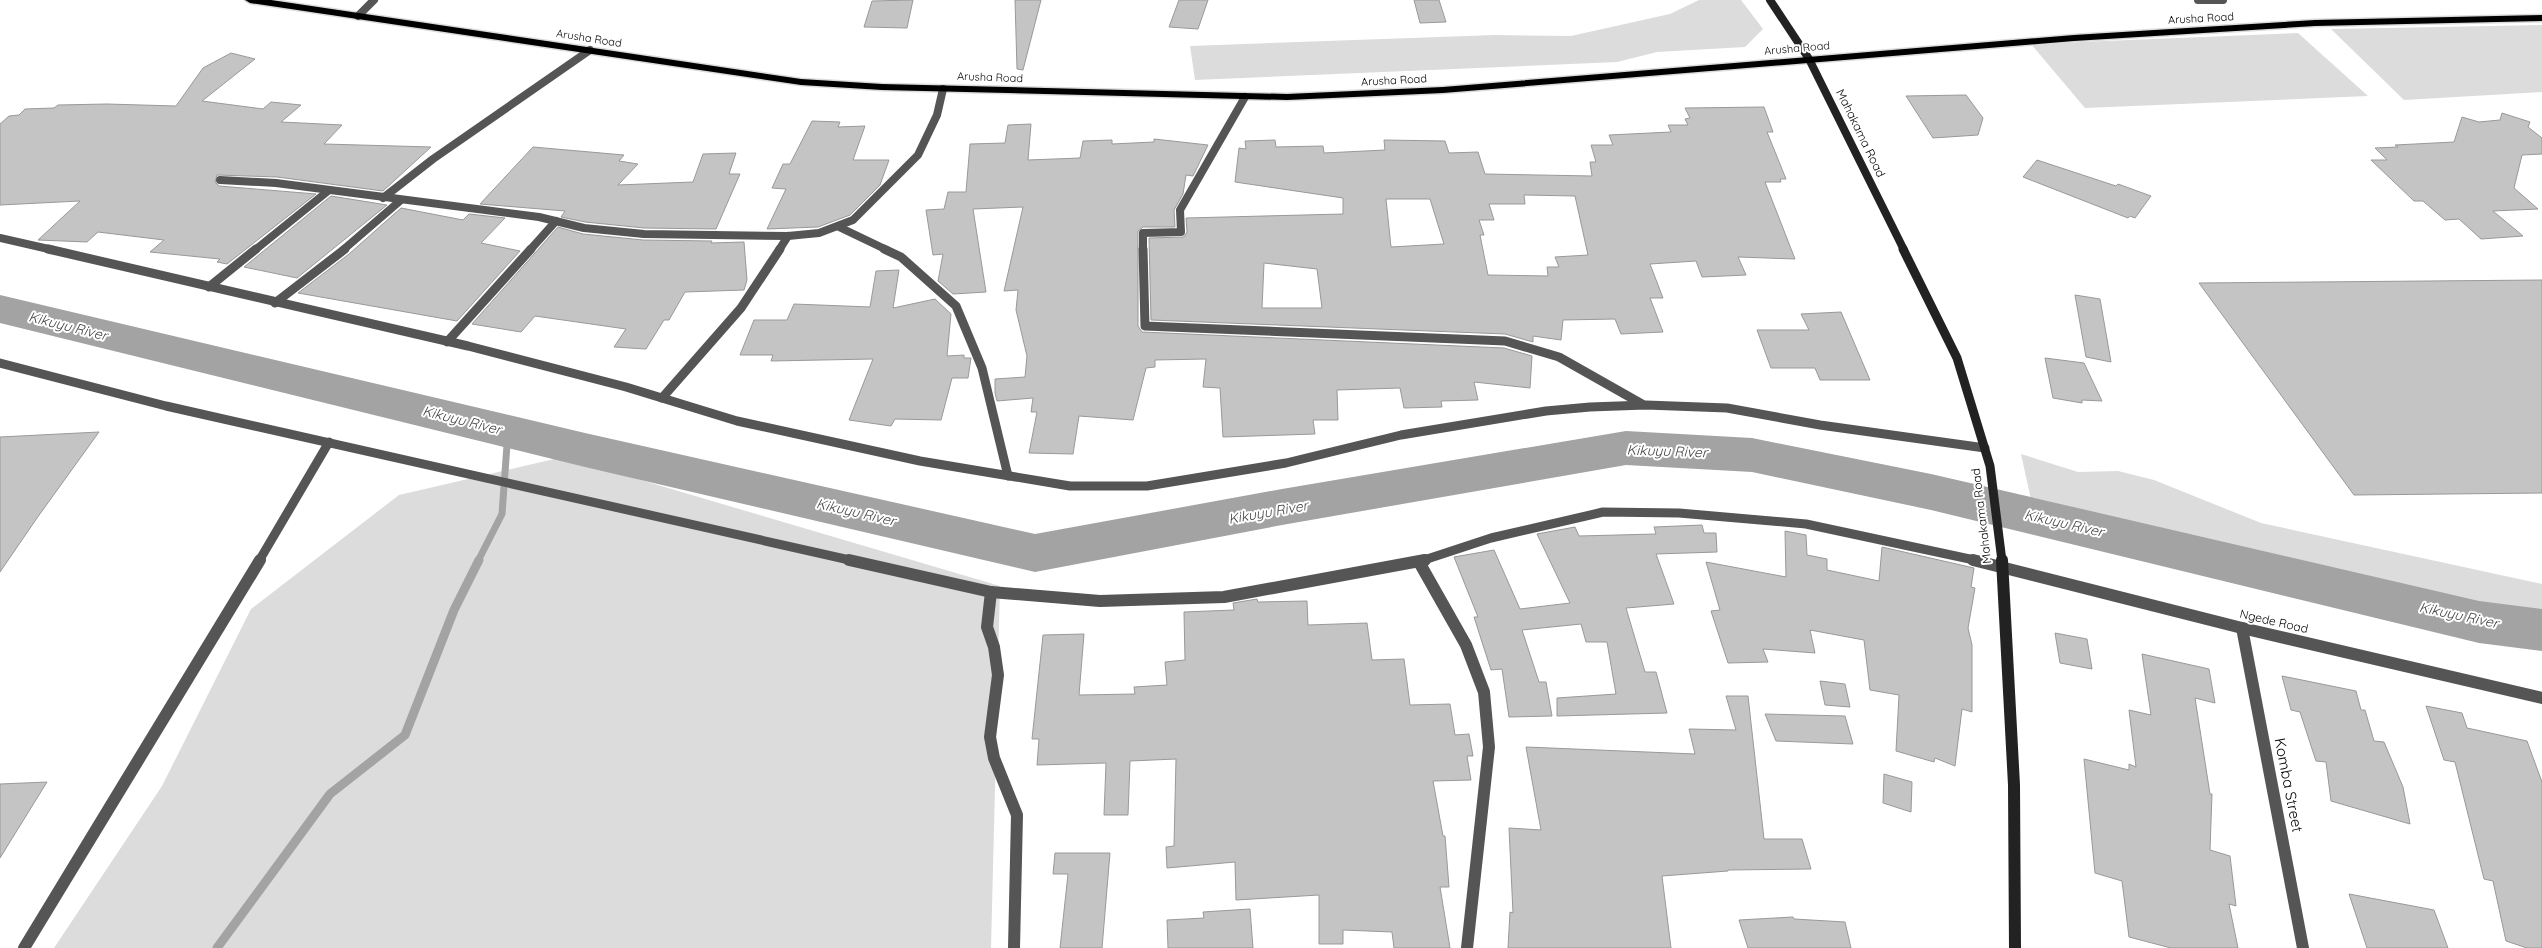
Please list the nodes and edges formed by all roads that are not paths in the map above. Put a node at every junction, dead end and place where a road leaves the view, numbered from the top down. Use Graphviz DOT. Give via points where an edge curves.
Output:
graph roads {
  1 [pos="250,0"];
  2 [pos="374,0"];
  3 [pos="1770,0"];
  4 [pos="2198,0"];
  5 [pos="2223,0"];
  6 [pos="358,16"];
  7 [pos="2542,18"];
  8 [pos="590,50"];
  9 [pos="1809,59"];
  10 [pos="943,88"];
  11 [pos="1245,96"];
  12 [pos="220,180"];
  13 [pos="328,191"];
  14 [pos="383,198"];
  15 [pos="401,200"];
  16 [pos="556,221"];
  17 [pos="840,227"];
  18 [pos="788,236"];
  19 [pos="0,238"];
  20 [pos="209,287"];
  21 [pos="275,302"];
  22 [pos="447,342"];
  23 [pos="0,362"];
  24 [pos="662,398"];
  25 [pos="1646,405"];
  26 [pos="329,442"];
  27 [pos="1985,448"];
  28 [pos="1008,476"];
  29 [pos="2002,560"];
  30 [pos="1419,562"];
  31 [pos="992,592"];
  32 [pos="2242,628"];
  33 [pos="2542,698"];
  34 [pos="24,948"];
  35 [pos="1014,948"];
  36 [pos="1467,948"];
  37 [pos="2014,948"];
  38 [pos="2304,948"];
  1 -- 6 [label="highway, Arusha Road"];
  2 -- 6 [label="street"];
  3 -- 9 [label="street, Mahakama Road"];
  4 -- 5 [label="street"];
  6 -- 8 [label="highway, Arusha Road"];
  7 -- 9 [label="highway, Arusha Road" via="2315,23"];
  8 -- 10 [label="highway, Arusha Road" via="801,82"];
  8 -- 14 [label="street" via="516,104 420,167"];
  9 -- 11 [label="highway, Arusha Road" via="1443,90"];
  9 -- 27 [label="street, Mahakama Road" via="1957,358"];
  10 -- 11 [label="highway, Arusha Road"];
  10 -- 17 [label="street" via="937,115 918,154 871,203"];
  11 -- 25 [label="street" via="1180,210 1181,232 1143,233 1145,326 1504,341 1559,357"];
  12 -- 13 [label="street" via="276,183"];
  13 -- 14 [label="street"];
  13 -- 20 [label="street"];
  14 -- 15 [label="street"];
  15 -- 16 [label="street"];
  15 -- 21 [label="street" via="340,254"];
  16 -- 18 [label="street" via="584,228 644,234"];
  16 -- 22 [label="street"];
  17 -- 18 [label="street"];
  17 -- 28 [label="street" via="901,257 956,306 982,368"];
  18 -- 24 [label="street" via="741,308"];
  19 -- 20 [label="street"];
  20 -- 21 [label="street"];
  21 -- 22 [label="street"];
  22 -- 24 [label="street"];
  23 -- 26 [label="street, Ngede Road" via="166,406"];
  24 -- 28 [label="street" via="737,421 920,461"];
  25 -- 27 [label="street" via="1750,410 1820,425"];
  25 -- 28 [label="street" via="1527,414 1401,435 1286,463 1146,486 1070,486"];
  26 -- 31 [label="street, Ngede Road"];
  26 -- 34 [label="street"];
  27 -- 29 [label="street, Mahakama Road"];
  29 -- 30 [label="street, Ngede Road" via="1806,524 1679,513 1603,512 1491,538"];
  29 -- 32 [label="street, Ngede Road"];
  29 -- 37 [label="street, Mahakama Road" via="2014,785"];
  30 -- 31 [label="street, Ngede Road" via="1224,597 1100,601"];
  30 -- 36 [label="street" via="1466,645 1484,692 1489,747"];
  31 -- 35 [label="street" via="987,627 998,675 990,737 994,758 1017,815"];
  32 -- 33 [label="street, Ngede Road"];
  32 -- 38 [label="street, Komba Street"];
}
